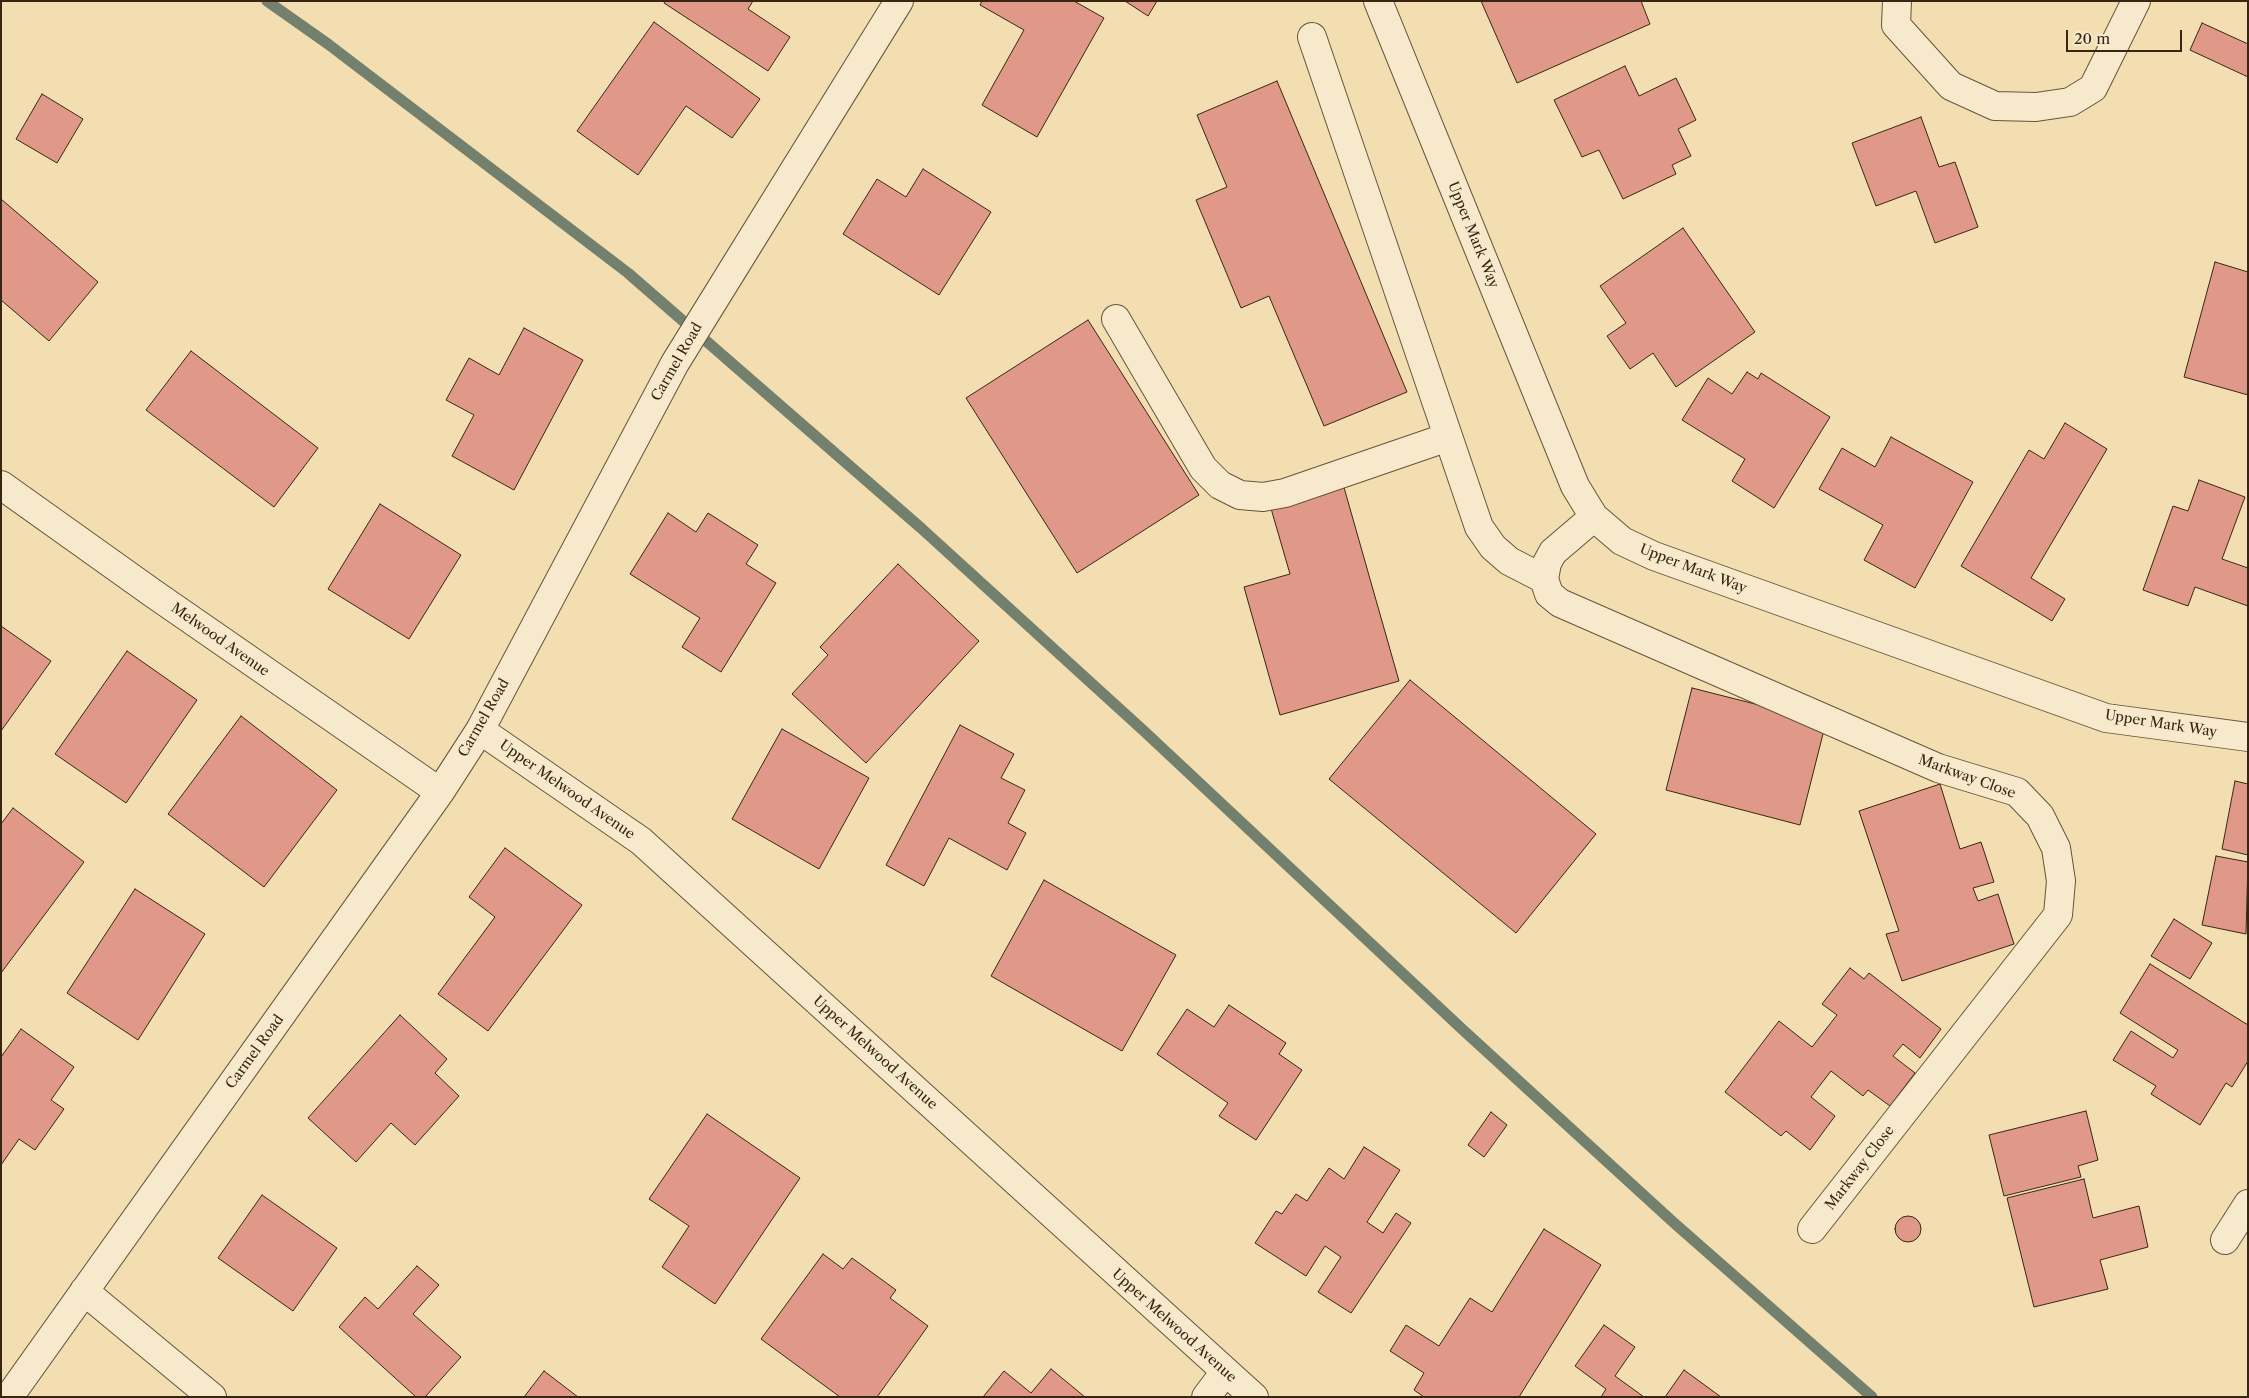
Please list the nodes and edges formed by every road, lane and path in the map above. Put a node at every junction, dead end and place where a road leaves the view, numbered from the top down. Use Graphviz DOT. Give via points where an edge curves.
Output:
graph roads {
  1 [pos="899,1"];
  2 [pos="1378,1"];
  3 [pos="1897,1"];
  4 [pos="2136,1"];
  5 [pos="1312,37"];
  6 [pos="1116,319"];
  7 [pos="1448,437"];
  8 [pos="1,485"];
  9 [pos="1594,516"];
  10 [pos="1544,579"];
  11 [pos="480,730"];
  12 [pos="2248,737"];
  13 [pos="440,792"];
  14 [pos="2248,1204"];
  15 [pos="1812,1229"];
  16 [pos="2225,1240"];
  17 [pos="84,1291"];
  18 [pos="1225,1372"];
  19 [pos="9,1397"];
  20 [pos="212,1397"];
  21 [pos="1206,1397"];
  22 [pos="1254,1397"];
  1 -- 11 [label="street, Carmel Road" via="674,364"];
  2 -- 9 [label="street, Upper Mark Way" via="1575,486"];
  3 -- 4 [label="street" via="1896,25 1951,86 1995,106 2036,107 2070,102 2093,88"];
  5 -- 7 [label="street"];
  6 -- 7 [label="street" via="1203,468 1220,485 1240,495 1263,498 1285,493"];
  7 -- 10 [label="street" via="1479,527 1493,548 1509,561"];
  8 -- 13 [label="street, Melwood Avenue"];
  9 -- 10 [label="street" via="1553,552"];
  9 -- 12 [label="street, Upper Mark Way" via="1622,541 1654,556 2106,718"];
  10 -- 15 [label="street, Markway Close" via="1549,594 1560,603 1938,768 2017,792 2040,816 2056,848 2061,881 2058,915"];
  11 -- 13 [label="street, Carmel Road"];
  11 -- 18 [label="street, Upper Melwood Avenue" via="641,841"];
  13 -- 17 [label="street, Carmel Road"];
  14 -- 16 [label="street"];
  17 -- 19 [label="street, Carmel Road"];
  17 -- 20 [label="street"];
  18 -- 21 [label="street"];
  18 -- 22 [label="street, Upper Melwood Avenue"];
}
